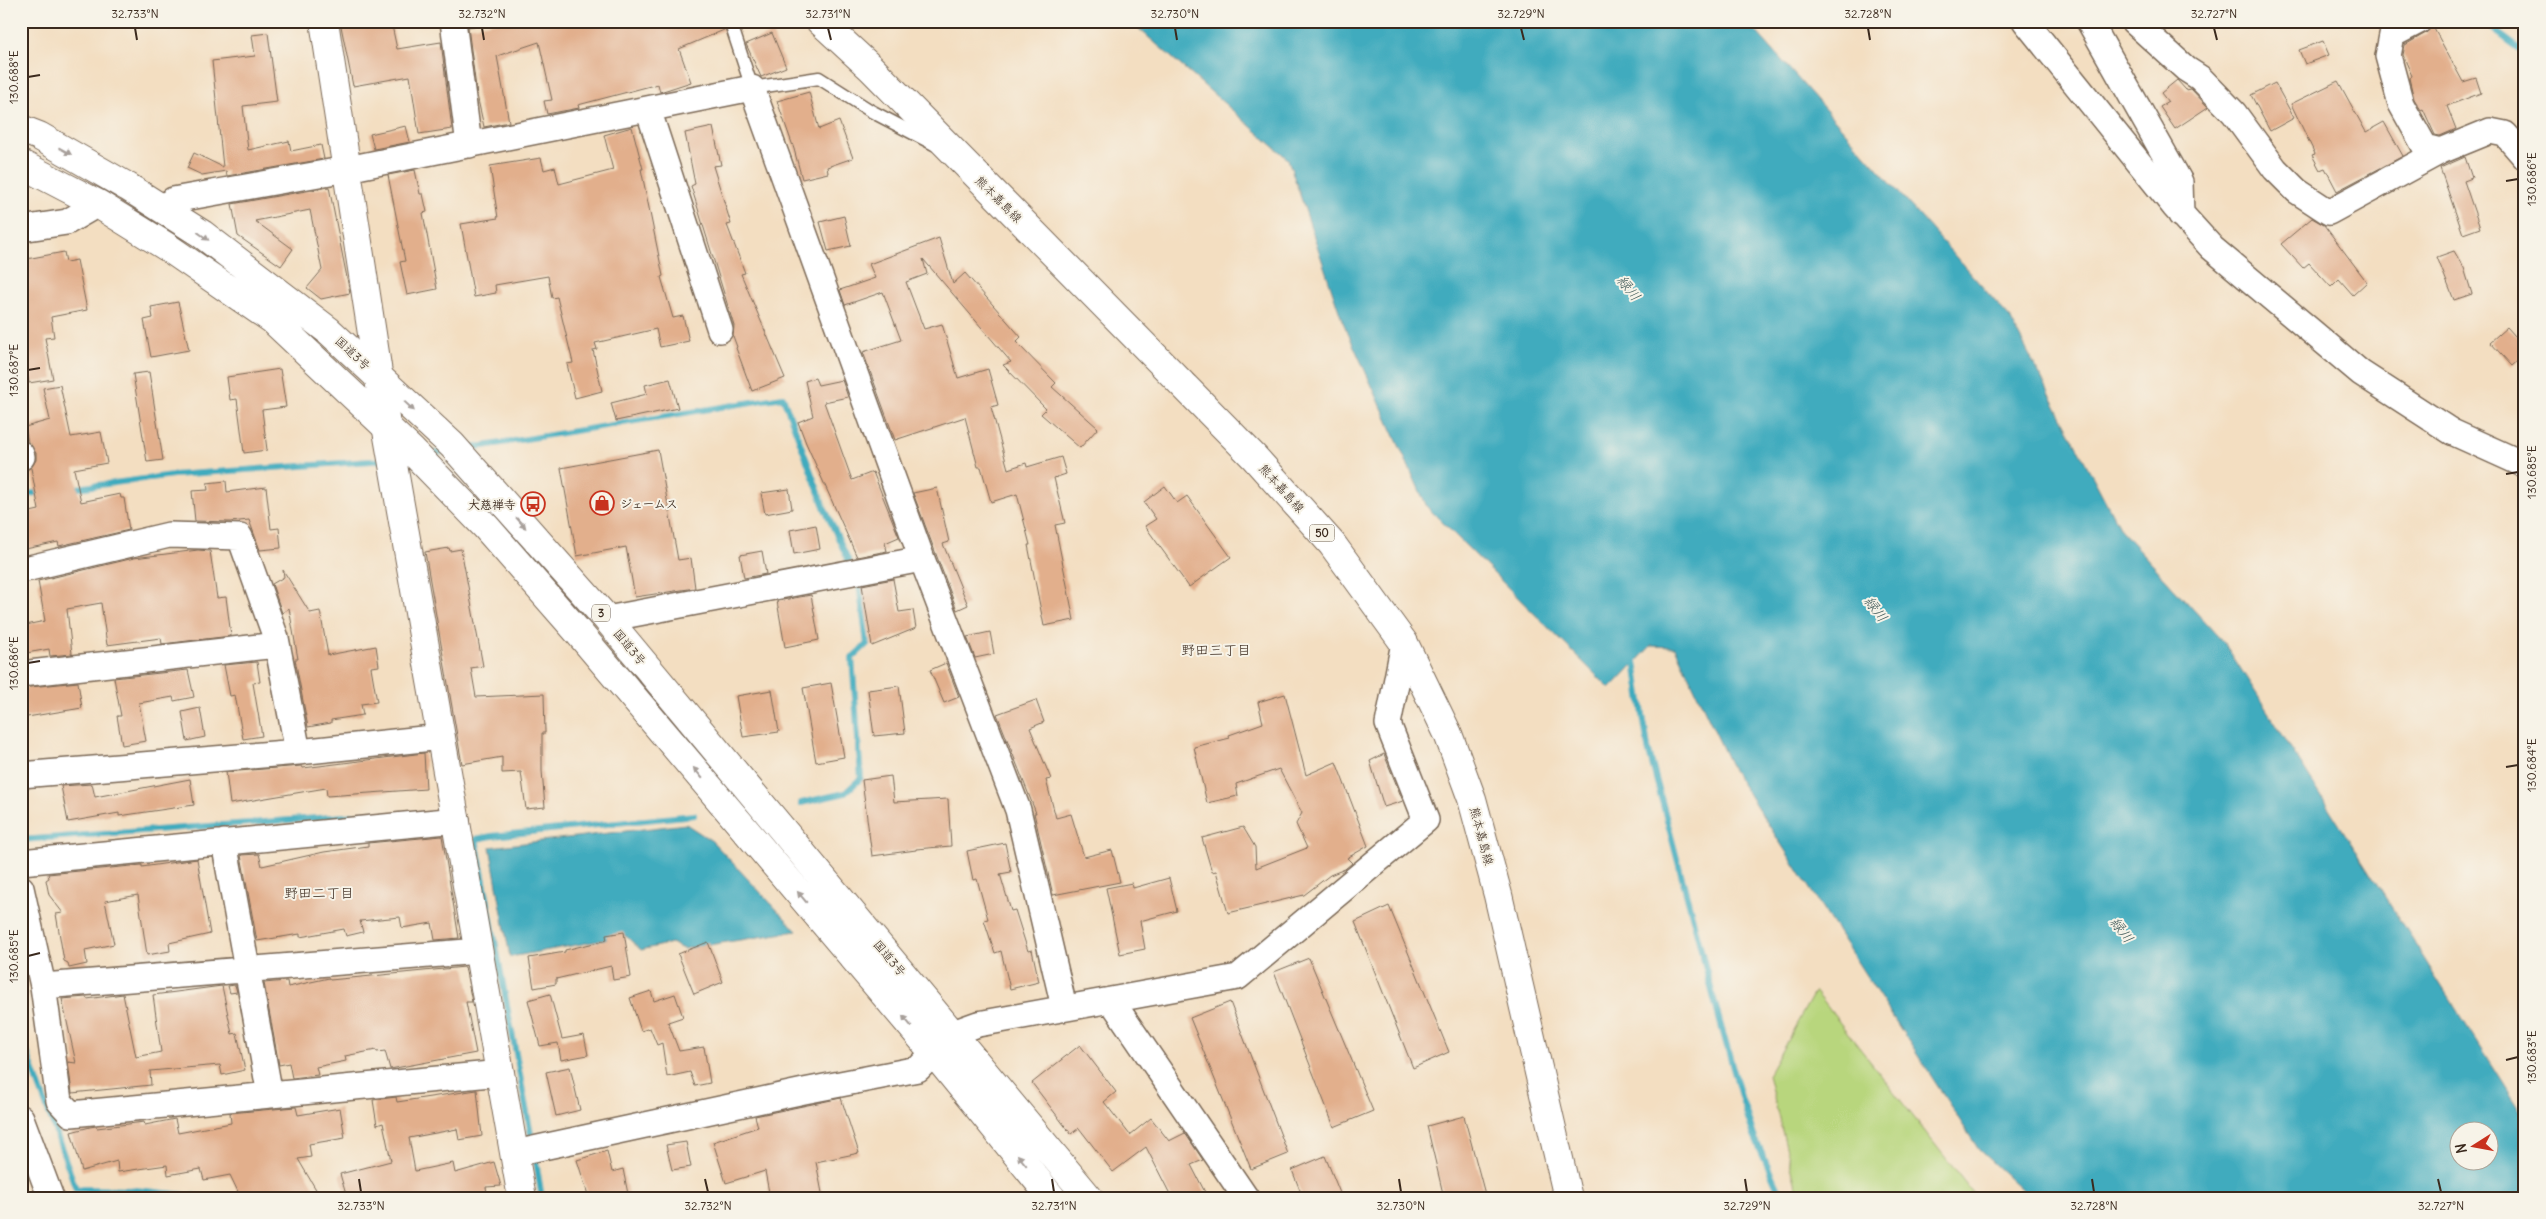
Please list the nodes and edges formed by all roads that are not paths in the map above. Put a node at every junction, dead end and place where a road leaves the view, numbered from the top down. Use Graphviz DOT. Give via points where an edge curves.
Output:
graph roads {
  1 [pos="324,21"];
  2 [pos="453,21"];
  3 [pos="730,21"];
  4 [pos="820,21"];
  5 [pos="2024,21"];
  6 [pos="2089,21"];
  7 [pos="2132,21"];
  8 [pos="2416,23"];
  9 [pos="752,88"];
  10 [pos="648,109"];
  11 [pos="21,129"];
  12 [pos="469,145"];
  13 [pos="2441,151"];
  14 [pos="958,156"];
  15 [pos="2525,157"];
  16 [pos="21,164"];
  17 [pos="347,170"];
  18 [pos="98,204"];
  19 [pos="162,209"];
  20 [pos="2181,215"];
  21 [pos="21,229"];
  22 [pos="720,330"];
  23 [pos="378,377"];
  24 [pos="386,425"];
  25 [pos="2525,465"];
  26 [pos="922,559"];
  27 [pos="21,570"];
  28 [pos="607,619"];
  29 [pos="1404,643"];
  30 [pos="277,645"];
  31 [pos="21,674"];
  32 [pos="442,737"];
  33 [pos="298,752"];
  34 [pos="21,775"];
  35 [pos="457,820"];
  36 [pos="224,842"];
  37 [pos="21,862"];
  38 [pos="21,888"];
  39 [pos="479,951"];
  40 [pos="246,968"];
  41 [pos="43,986"];
  42 [pos="1112,1000"];
  43 [pos="1064,1007"];
  44 [pos="953,1033"];
  45 [pos="934,1053"];
  46 [pos="500,1073"];
  47 [pos="270,1095"];
  48 [pos="21,1118"];
  49 [pos="515,1154"];
  50 [pos="51,1198"];
  51 [pos="522,1198"];
  52 [pos="1052,1198"];
  53 [pos="1089,1198"];
  54 [pos="1246,1198"];
  55 [pos="1568,1198"];
  1 -- 17 [label="main road"];
  2 -- 12 [label="street"];
  3 -- 9 [label="lane"];
  4 -- 14 [label="main road, 熊本嘉島線 / 50"];
  5 -- 20 [label="street"];
  6 -- 20 [label="street" via="2180,182"];
  7 -- 13 [label="street" via="2200,78 2234,113 2275,169 2297,191 2329,212"];
  8 -- 13 [label="street" via="2392,35 2388,56 2401,104 2425,147"];
  9 -- 10 [label="street"];
  9 -- 14 [label="lane" via="819,78 872,111"];
  9 -- 26 [label="street"];
  10 -- 12 [label="street"];
  10 -- 22 [label="street"];
  11 -- 19 [label="main road, 国道3号 / 3, one-way"];
  12 -- 17 [label="street"];
  13 -- 15 [label="street" via="2490,131 2505,134"];
  14 -- 29 [label="main road, 熊本嘉島線 / 50" via="1254,457 1332,544"];
  16 -- 18 [label="main road, 3"];
  17 -- 19 [label="street" via="173,200"];
  17 -- 23 [label="main road"];
  18 -- 21 [label="street" via="67,222"];
  18 -- 24 [label="main road, 3" via="273,320"];
  19 -- 23 [label="main road, 国道3号 / 3, one-way" via="202,234 329,331"];
  20 -- 25 [label="street" via="2212,248 2361,373 2452,432"];
  23 -- 24 [label="main road"];
  23 -- 28 [label="main road, 国道3号 / 3, one-way" via="452,446"];
  24 -- 32 [label="main road"];
  45 -- 24 [label="main road, 3, one-way" via="513,557"];
  26 -- 28 [label="street"];
  26 -- 43 [label="street" via="1018,810"];
  27 -- 30 [label="street" via="169,535 240,537"];
  28 -- 44 [label="main road, 国道3号 / 3"];
  29 -- 42 [label="street" via="1388,724 1426,820 1238,977"];
  29 -- 55 [label="main road, 熊本嘉島線 / 50" via="1448,734 1472,799 1498,895"];
  30 -- 31 [label="street"];
  30 -- 33 [label="street"];
  32 -- 33 [label="street"];
  32 -- 35 [label="main road"];
  33 -- 34 [label="street"];
  35 -- 36 [label="street"];
  35 -- 39 [label="main road"];
  36 -- 37 [label="street"];
  36 -- 40 [label="street"];
  38 -- 41 [label="street"];
  39 -- 40 [label="street"];
  39 -- 46 [label="main road"];
  40 -- 41 [label="street"];
  40 -- 47 [label="street"];
  41 -- 47 [label="street" via="59,1101 70,1114"];
  42 -- 43 [label="street"];
  42 -- 54 [label="street"];
  43 -- 44 [label="street" via="978,1024"];
  44 -- 45 [label="street"];
  44 -- 53 [label="main road, 国道3号 / 3"];
  45 -- 49 [label="street" via="918,1069"];
  52 -- 45 [label="main road, 3, one-way"];
  46 -- 47 [label="street"];
  46 -- 49 [label="main road"];
  48 -- 50 [label="street"];
  49 -- 51 [label="main road"];
}
